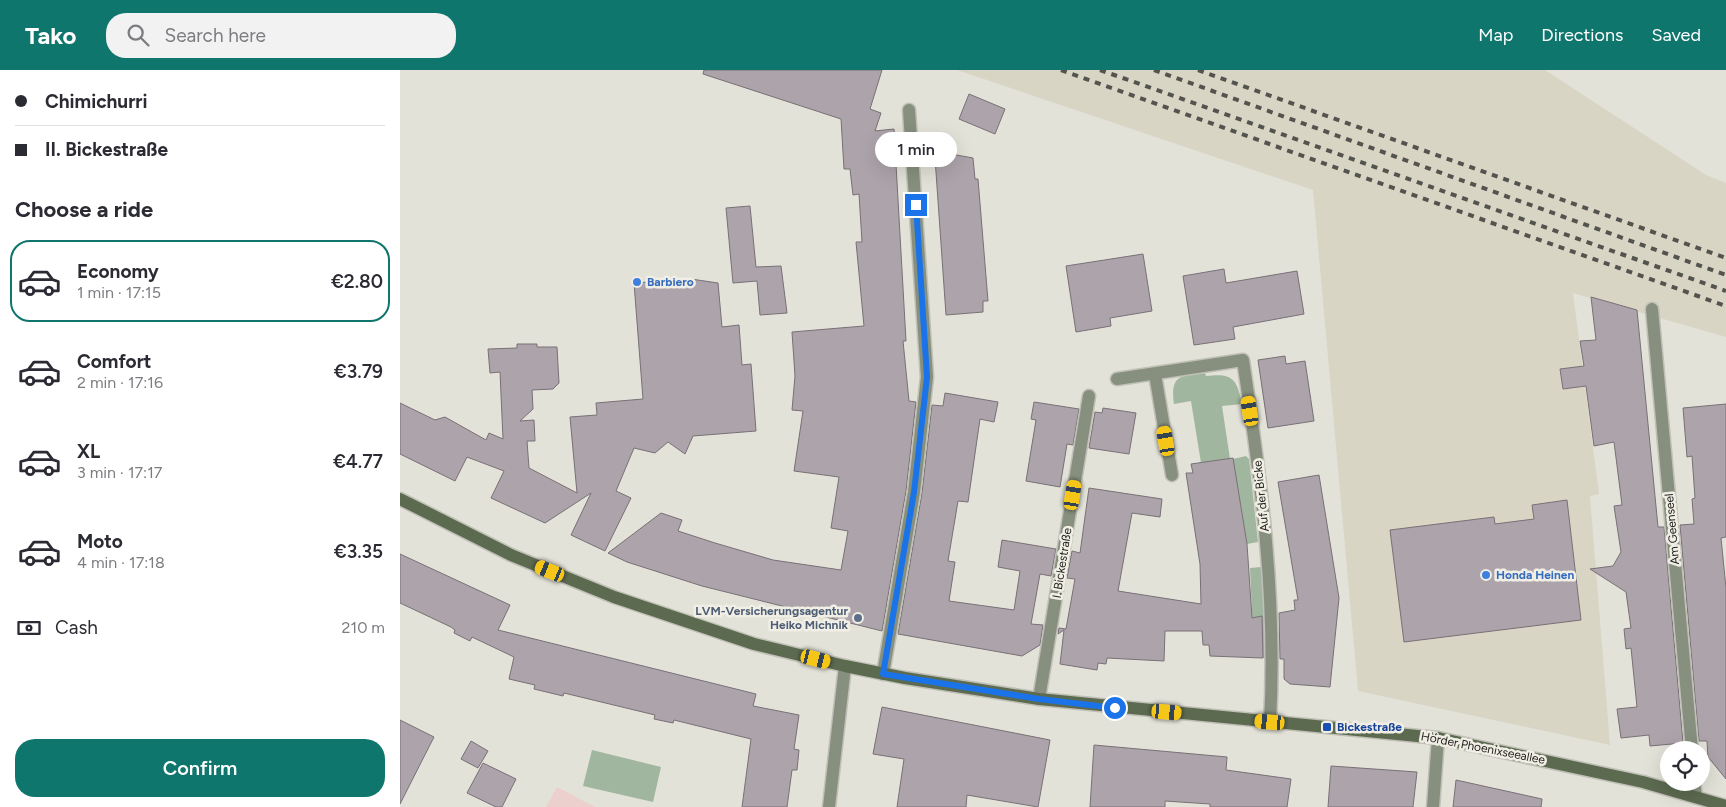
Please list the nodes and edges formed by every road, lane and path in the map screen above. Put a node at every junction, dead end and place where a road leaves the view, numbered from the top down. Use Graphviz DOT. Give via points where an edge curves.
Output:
graph roads {
  1 [pos="909,110"];
  2 [pos="1652,309"];
  3 [pos="1154,374"];
  4 [pos="1118,379"];
  5 [pos="1088,396"];
  6 [pos="1172,475"];
  7 [pos="400,499"];
  8 [pos="845,666"];
  9 [pos="883,674"];
  10 [pos="1039,699"];
  11 [pos="1270,722"];
  12 [pos="1438,738"];
  13 [pos="1691,741"];
  14 [pos="1695,791"];
  15 [pos="1696,797"];
  16 [pos="1726,806"];
  17 [pos="829,807"];
  18 [pos="1433,807"];
  1 -- 9 [label="street" via="927,377 914,492"];
  2 -- 13 [label="street, Am Geenseel"];
  3 -- 4 [label="street, Auf der Bicke"];
  3 -- 6 [label="street"];
  3 -- 11 [label="street, Auf der Bicke" via="1243,360 1258,462 1272,598"];
  5 -- 10 [label="street, I. Bickestraße"];
  7 -- 8 [label="main road, Hörder Phoenixseeallee" via="511,555 614,596 754,644"];
  8 -- 9 [label="main road, Hörder Phoenixseeallee"];
  8 -- 17 [label="street"];
  9 -- 10 [label="main road, Hörder Phoenixseeallee"];
  10 -- 11 [label="main road, Hörder Phoenixseeallee"];
  11 -- 12 [label="main road, Hörder Phoenixseeallee"];
  12 -- 15 [label="main road, Hörder Phoenixseeallee" via="1643,782"];
  12 -- 18 [label="street"];
  14 -- 15 [label="street"];
  15 -- 16 [label="main road, Hörder Phoenixseeallee"];
}
